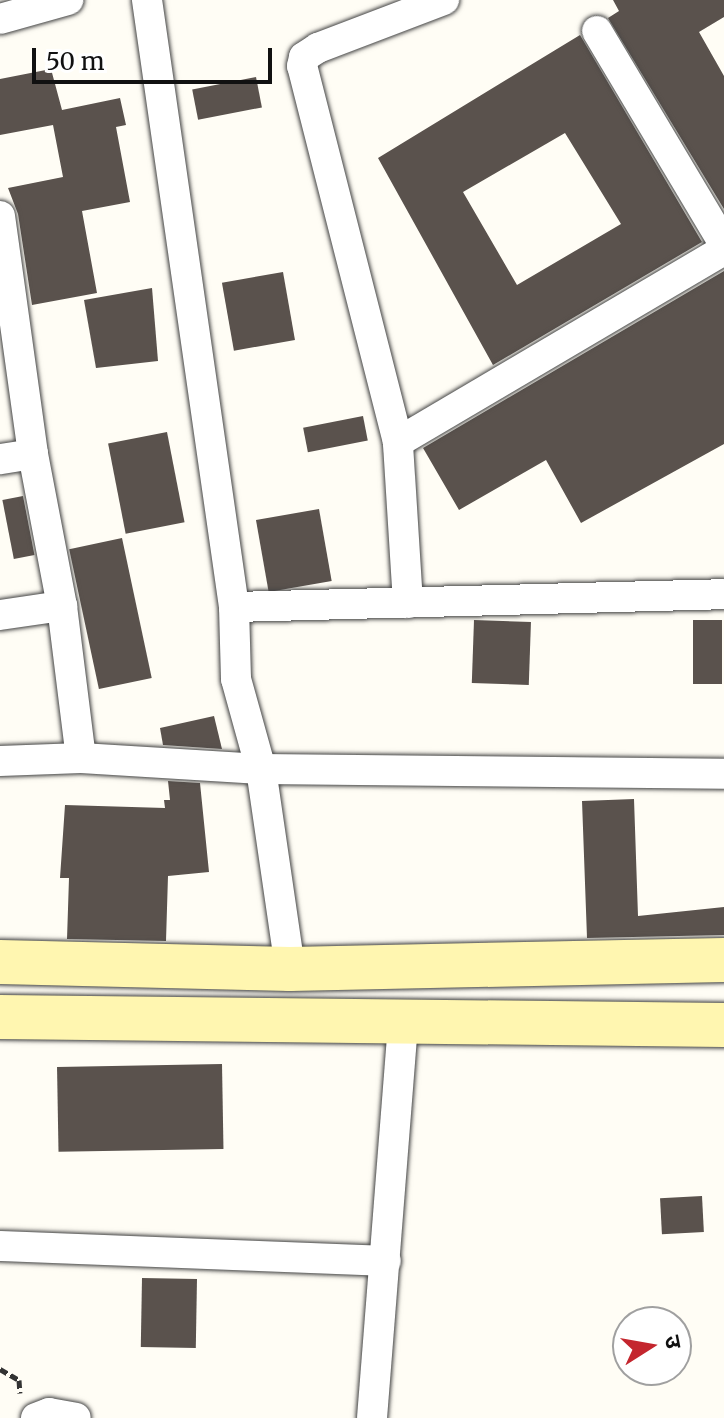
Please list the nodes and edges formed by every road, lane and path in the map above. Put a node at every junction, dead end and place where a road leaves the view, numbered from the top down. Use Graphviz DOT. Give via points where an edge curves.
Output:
graph roads {
  1 [pos="68,0"];
  2 [pos="147,0"];
  3 [pos="444,0"];
  4 [pos="0,19"];
  5 [pos="597,31"];
  6 [pos="0,216"];
  7 [pos="724,244"];
  8 [pos="724,250"];
  9 [pos="6,312"];
  10 [pos="398,442"];
  11 [pos="33,454"];
  12 [pos="0,459"];
  13 [pos="724,594"];
  14 [pos="408,603"];
  15 [pos="62,606"];
  16 [pos="234,607"];
  17 [pos="0,615"];
  18 [pos="81,758"];
  19 [pos="0,761"];
  20 [pos="261,769"];
  21 [pos="724,774"];
  22 [pos="724,960"];
  23 [pos="0,962"];
  24 [pos="290,969"];
  25 [pos="0,1017"];
  26 [pos="403,1025"];
  27 [pos="724,1025"];
  28 [pos="0,1246"];
  29 [pos="386,1261"];
  30 [pos="0,1369"];
  31 [pos="28,1410"];
  32 [pos="76,1418"];
  33 [pos="372,1418"];
  1 -- 4 [label="street"];
  2 -- 16 [label="street"];
  3 -- 10 [label="street" via="318,48 304,57 302,66"];
  5 -- 7 [label="street"];
  6 -- 9 [label="street"];
  8 -- 10 [label="street"];
  9 -- 11 [label="street"];
  10 -- 14 [label="street"];
  11 -- 12 [label="street"];
  11 -- 15 [label="street"];
  13 -- 14 [label="street"];
  14 -- 16 [label="street"];
  15 -- 17 [label="street"];
  15 -- 18 [label="street"];
  16 -- 20 [label="street" via="236,679"];
  18 -- 19 [label="street"];
  18 -- 20 [label="street"];
  20 -- 21 [label="street"];
  20 -- 24 [label="street"];
  22 -- 24 [label="street"];
  23 -- 24 [label="street"];
  25 -- 26 [label="street"];
  26 -- 27 [label="street"];
  26 -- 29 [label="street"];
  28 -- 29 [label="street"];
  29 -- 33 [label="street"];
  30 -- 31 [label="path" via="19,1380"];
  31 -- 32 [label="street"];
}
